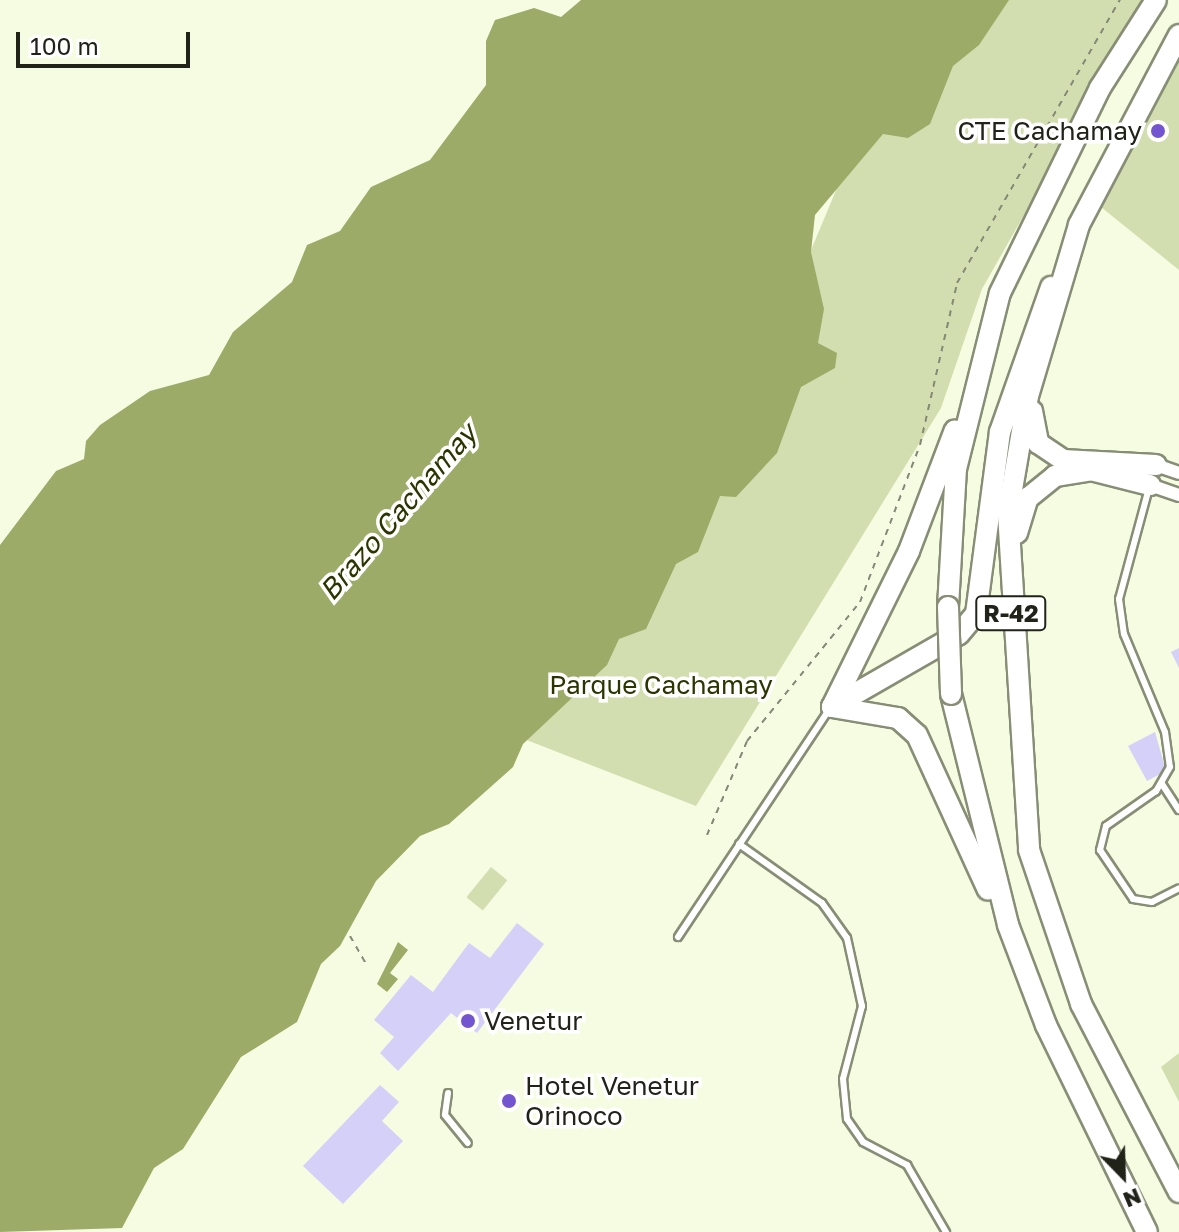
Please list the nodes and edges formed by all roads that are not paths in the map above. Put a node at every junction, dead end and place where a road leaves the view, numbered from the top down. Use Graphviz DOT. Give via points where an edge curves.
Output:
graph roads {
  1 [pos="1156,0"];
  2 [pos="1179,35"];
  3 [pos="1079,225"];
  4 [pos="1000,293"];
  5 [pos="1041,357"];
  6 [pos="1179,473"];
  7 [pos="1153,475"];
  8 [pos="1179,495"];
  9 [pos="1009,568"];
  10 [pos="832,707"];
  11 [pos="1162,784"];
  12 [pos="1179,810"];
  13 [pos="739,844"];
  14 [pos="1179,888"];
  15 [pos="1008,925"];
  16 [pos="678,937"];
  17 [pos="448,1093"];
  18 [pos="468,1143"];
  19 [pos="1179,1192"];
  20 [pos="946,1232"];
  21 [pos="1147,1232"];
  1 -- 4 [label="main road, R-42" via="1100,88"];
  2 -- 3 [label="main road, R-42"];
  3 -- 5 [label="main road, R-42"];
  3 -- 10 [label="main road" via="1027,338 1000,432 976,614 959,634"];
  4 -- 10 [label="main road" via="909,551"];
  4 -- 15 [label="main road, R-42, bridge" via="956,469 948,607 951,694"];
  5 -- 7 [label="main road" via="1032,410 1038,443 1063,460"];
  5 -- 9 [label="main road, R-42" via="1008,513"];
  6 -- 7 [label="street"];
  7 -- 8 [label="street"];
  7 -- 9 [label="main road" via="1091,470 1039,484 1021,513"];
  7 -- 11 [label="lane" via="1119,599 1124,634 1165,732 1171,758"];
  9 -- 19 [label="main road, R-42" via="1029,850 1081,1004"];
  10 -- 13 [label="lane"];
  10 -- 15 [label="main road" via="898,718 917,735"];
  11 -- 12 [label="lane"];
  11 -- 14 [label="lane" via="1106,826 1100,850 1133,899 1152,902"];
  13 -- 16 [label="lane"];
  13 -- 20 [label="lane" via="822,903 841,927 862,995 843,1079 847,1119 863,1142 907,1165"];
  15 -- 21 [label="main road, R-42" via="1046,1025"];
  17 -- 18 [label="lane" via="445,1115"];
}
